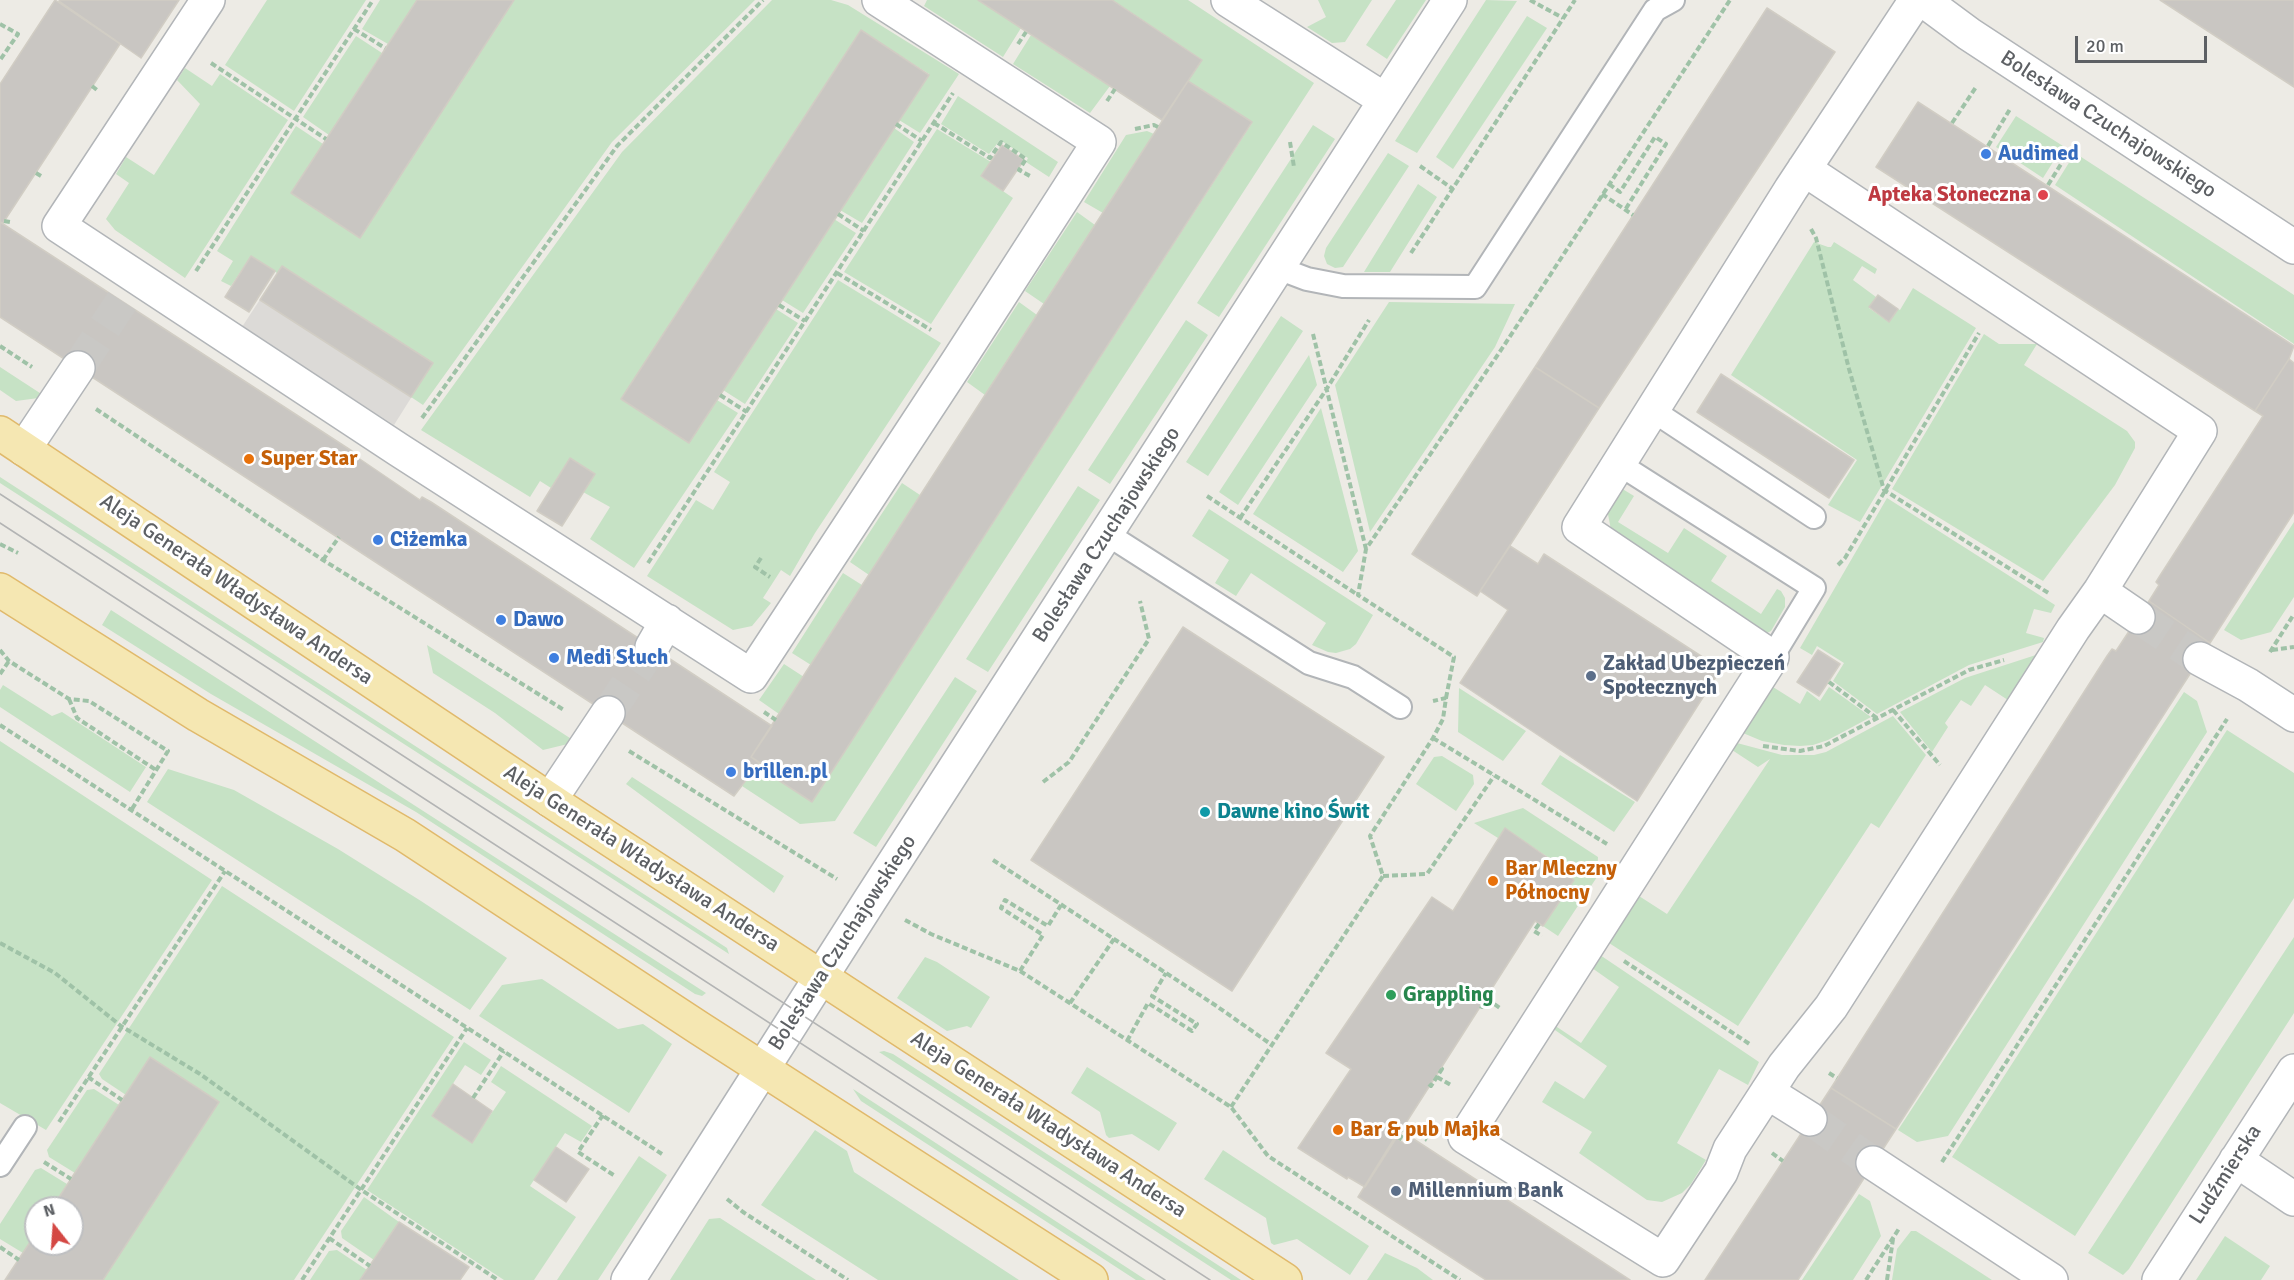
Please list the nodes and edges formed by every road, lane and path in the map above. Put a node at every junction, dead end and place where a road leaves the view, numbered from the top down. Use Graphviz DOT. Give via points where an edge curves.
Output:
graph roads {
  1 [pos="208,0"];
  2 [pos="373,0"];
  3 [pos="763,0"];
  4 [pos="879,0"];
  5 [pos="1228,0"];
  6 [pos="1450,0"];
  7 [pos="1530,0"];
  8 [pos="1575,0"];
  9 [pos="1673,0"];
  10 [pos="1730,0"];
  11 [pos="1916,0"];
  12 [pos="1923,0"];
  13 [pos="1563,18"];
  14 [pos="0,24"];
  15 [pos="354,29"];
  16 [pos="385,48"];
  17 [pos="203,58"];
  18 [pos="0,60"];
  19 [pos="1978,84"];
  20 [pos="92,86"];
  21 [pos="956,89"];
  22 [pos="97,90"];
  23 [pos="1385,100"];
  24 [pos="2012,106"];
  25 [pos="294,119"];
  26 [pos="934,123"];
  27 [pos="1952,123"];
  28 [pos="896,124"];
  29 [pos="326,139"];
  30 [pos="922,141"];
  31 [pos="1290,142"];
  32 [pos="2073,145"];
  33 [pos="1988,146"];
  34 [pos="1293,158"];
  35 [pos="1420,166"];
  36 [pos="1804,169"];
  37 [pos="1019,170"];
  38 [pos="36,173"];
  39 [pos="41,176"];
  40 [pos="1609,184"];
  41 [pos="2048,185"];
  42 [pos="1453,189"];
  43 [pos="1602,194"];
  44 [pos="1626,210"];
  45 [pos="838,214"];
  46 [pos="1633,215"];
  47 [pos="4,222"];
  48 [pos="10,222"];
  49 [pos="864,231"];
  50 [pos="1816,238"];
  51 [pos="2294,247"];
  52 [pos="1408,257"];
  53 [pos="1278,268"];
  54 [pos="837,273"];
  55 [pos="194,274"];
  56 [pos="779,305"];
  57 [pos="1371,316"];
  58 [pos="805,321"];
  59 [pos="1983,327"];
  60 [pos="1313,334"];
  61 [pos="941,336"];
  62 [pos="0,346"];
  63 [pos="72,378"];
  64 [pos="1326,390"];
  65 [pos="720,396"];
  66 [pos="1652,410"];
  67 [pos="747,412"];
  68 [pos="420,421"];
  69 [pos="12,441"];
  70 [pos="1619,464"];
  71 [pos="1884,490"];
  72 [pos="1207,496"];
  73 [pos="1814,517"];
  74 [pos="1240,518"];
  75 [pos="1107,534"];
  76 [pos="339,537"];
  77 [pos="1366,549"];
  78 [pos="323,560"];
  79 [pos="645,568"];
  80 [pos="1814,588"];
  81 [pos="0,590"];
  82 [pos="2100,591"];
  83 [pos="1358,595"];
  84 [pos="2058,599"];
  85 [pos="1140,601"];
  86 [pos="2294,614"];
  87 [pos="2138,617"];
  88 [pos="2294,647"];
  89 [pos="0,650"];
  90 [pos="2271,650"];
  91 [pos="2266,656"];
  92 [pos="1772,657"];
  93 [pos="2011,658"];
  94 [pos="2200,659"];
  95 [pos="9,661"];
  96 [pos="0,674"];
  97 [pos="1828,682"];
  98 [pos="1446,698"];
  99 [pos="69,699"];
  100 [pos="1400,707"];
  101 [pos="1893,710"];
  102 [pos="2229,715"];
  103 [pos="2294,715"];
  104 [pos="1878,719"];
  105 [pos="602,722"];
  106 [pos="0,725"];
  107 [pos="1755,743"];
  108 [pos="1941,766"];
  109 [pos="156,770"];
  110 [pos="1494,776"];
  111 [pos="1043,782"];
  112 [pos="550,800"];
  113 [pos="132,809"];
  114 [pos="1611,847"];
  115 [pos="993,860"];
  116 [pos="226,871"];
  117 [pos="1383,876"];
  118 [pos="845,884"];
  119 [pos="1061,905"];
  120 [pos="897,916"];
  121 [pos="1539,924"];
  122 [pos="1542,936"];
  123 [pos="1114,939"];
  124 [pos="0,943"];
  125 [pos="1623,960"];
  126 [pos="1020,970"];
  127 [pos="1166,973"];
  128 [pos="821,977"];
  129 [pos="1491,989"];
  130 [pos="1487,999"];
  131 [pos="1070,1003"];
  132 [pos="1480,1006"];
  133 [pos="1499,1007"];
  134 [pos="122,1026"];
  135 [pos="467,1028"];
  136 [pos="1126,1041"];
  137 [pos="1272,1045"];
  138 [pos="1756,1048"];
  139 [pos="504,1051"];
  140 [pos="1440,1068"];
  141 [pos="762,1069"];
  142 [pos="2294,1071"];
  143 [pos="88,1077"];
  144 [pos="1437,1077"];
  145 [pos="1429,1084"];
  146 [pos="1450,1085"];
  147 [pos="1767,1092"];
  148 [pos="473,1098"];
  149 [pos="122,1100"];
  150 [pos="1231,1107"];
  151 [pos="603,1115"];
  152 [pos="1810,1119"];
  153 [pos="24,1128"];
  154 [pos="1418,1134"];
  155 [pos="1399,1140"];
  156 [pos="665,1156"];
  157 [pos="36,1157"];
  158 [pos="2236,1160"];
  159 [pos="1942,1162"];
  160 [pos="1873,1163"];
  161 [pos="0,1165"];
  162 [pos="615,1176"];
  163 [pos="71,1179"];
  164 [pos="360,1189"];
  165 [pos="725,1198"];
  166 [pos="2294,1199"];
  167 [pos="1903,1223"];
  168 [pos="1894,1237"];
  169 [pos="329,1238"];
  170 [pos="0,1247"];
  171 [pos="18,1260"];
  172 [pos="370,1266"];
  173 [pos="302,1280"];
  174 [pos="498,1280"];
  175 [pos="628,1280"];
  176 [pos="848,1280"];
  177 [pos="1091,1280"];
  178 [pos="1285,1280"];
  179 [pos="1460,1280"];
  180 [pos="1866,1280"];
  181 [pos="1887,1280"];
  182 [pos="2051,1280"];
  183 [pos="2159,1280"];
  1 -- 4 [label="street" via="59,226 130,290 389,444 659,634 751,676 1099,142"];
  2 -- 15 [label="path"];
  3 -- 68 [label="path" via="617,146"];
  5 -- 23 [label="street"];
  6 -- 23 [label="street, Bolesława Czuchajowskiego"];
  7 -- 13 [label="path"];
  8 -- 13 [label="path"];
  9 -- 53 [label="lane" via="1655,10 1475,287 1343,286"];
  10 -- 40 [label="path"];
  11 -- 36 [label="street"];
  12 -- 51 [label="street, Bolesława Czuchajowskiego"];
  13 -- 42 [label="path"];
  14 -- 18 [label="path" via="18,34"];
  15 -- 16 [label="path"];
  15 -- 25 [label="path"];
  17 -- 25 [label="path"];
  19 -- 27 [label="path"];
  20 -- 22 [label="path"];
  21 -- 26 [label="path"];
  23 -- 53 [label="street, Bolesława Czuchajowskiego"];
  24 -- 33 [label="path"];
  25 -- 29 [label="path"];
  25 -- 55 [label="path"];
  26 -- 30 [label="path"];
  26 -- 37 [label="path" via="990,158 1000,142 1026,159"];
  28 -- 30 [label="path"];
  30 -- 49 [label="path"];
  31 -- 34 [label="path"];
  32 -- 41 [label="path"];
  35 -- 42 [label="path"];
  36 -- 66 [label="street"];
  36 -- 82 [label="street" via="2200,431"];
  38 -- 39 [label="path"];
  40 -- 43 [label="path"];
  40 -- 44 [label="path" via="1620,192 1655,136 1666,144"];
  42 -- 52 [label="path"];
  43 -- 44 [label="path"];
  43 -- 77 [label="path"];
  44 -- 46 [label="path"];
  45 -- 49 [label="path"];
  47 -- 48 [label="path"];
  49 -- 54 [label="path"];
  50 -- 71 [label="path"];
  53 -- 75 [label="street, Bolesława Czuchajowskiego"];
  54 -- 58 [label="path"];
  54 -- 61 [label="path"];
  56 -- 58 [label="path"];
  57 -- 64 [label="path"];
  58 -- 67 [label="path"];
  59 -- 71 [label="path"];
  60 -- 64 [label="path"];
  62 -- 63 [label="path"];
  63 -- 69 [label="street"];
  63 -- 78 [label="path"];
  64 -- 74 [label="path"];
  64 -- 77 [label="path"];
  65 -- 67 [label="path"];
  66 -- 70 [label="street"];
  66 -- 73 [label="lane"];
  67 -- 79 [label="path"];
  69 -- 112 [label="main road, Aleja Generała Władysława Andersa"];
  70 -- 80 [label="lane"];
  70 -- 92 [label="street" via="1579,527"];
  71 -- 80 [label="path" via="1845,558"];
  71 -- 84 [label="path"];
  72 -- 74 [label="path"];
  74 -- 83 [label="path"];
  75 -- 100 [label="lane" via="1309,663 1353,677"];
  75 -- 128 [label="street, Bolesława Czuchajowskiego"];
  76 -- 78 [label="path"];
  77 -- 83 [label="path"];
  78 -- 105 [label="path"];
  80 -- 92 [label="lane"];
  81 -- 141 [label="main road" via="189,709 405,835"];
  82 -- 87 [label="street"];
  82 -- 147 [label="street" via="1831,1007"];
  83 -- 98 [label="path" via="1454,657"];
  85 -- 111 [label="path" via="1149,639 1069,762"];
  86 -- 90 [label="path"];
  88 -- 90 [label="path"];
  89 -- 95 [label="path"];
  90 -- 91 [label="path"];
  92 -- 147 [label="street" via="1465,1137 1663,1260"];
  93 -- 101 [label="path" via="1969,670"];
  94 -- 103 [label="street"];
  95 -- 96 [label="path"];
  95 -- 99 [label="path"];
  97 -- 104 [label="path"];
  99 -- 109 [label="path" via="77,718"];
  99 -- 109 [label="path" via="89,701 168,751"];
  101 -- 104 [label="path"];
  101 -- 108 [label="path"];
  102 -- 159 [label="path"];
  104 -- 107 [label="path" via="1815,749 1785,750"];
  105 -- 112 [label="street"];
  105 -- 118 [label="path"];
  106 -- 113 [label="path"];
  109 -- 113 [label="path"];
  110 -- 114 [label="path"];
  110 -- 117 [label="path" via="1427,874"];
  110 -- 117 [label="path" via="1433,738 1370,836"];
  112 -- 128 [label="main road, Aleja Generała Władysława Andersa"];
  113 -- 116 [label="path"];
  115 -- 119 [label="path"];
  116 -- 134 [label="path"];
  116 -- 135 [label="path"];
  117 -- 137 [label="path"];
  119 -- 123 [label="path"];
  119 -- 126 [label="path" via="1048,926 1005,900 1001,908 1043,935"];
  120 -- 126 [label="path"];
  121 -- 122 [label="path" via="1534,931"];
  123 -- 127 [label="path"];
  123 -- 131 [label="path"];
  124 -- 134 [label="path" via="55,973"];
  125 -- 138 [label="path"];
  126 -- 131 [label="path"];
  127 -- 136 [label="path" via="1152,996 1197,1024 1192,1031 1148,1004"];
  127 -- 137 [label="path"];
  128 -- 141 [label="street, Bolesława Czuchajowskiego"];
  128 -- 178 [label="main road, Aleja Generała Władysława Andersa"];
  129 -- 130 [label="path"];
  130 -- 132 [label="path"];
  130 -- 133 [label="path"];
  131 -- 136 [label="path"];
  134 -- 143 [label="path"];
  134 -- 164 [label="path" via="200,1074"];
  135 -- 139 [label="path"];
  135 -- 164 [label="path"];
  136 -- 150 [label="path"];
  137 -- 150 [label="path"];
  139 -- 148 [label="path"];
  139 -- 151 [label="path"];
  140 -- 144 [label="path"];
  141 -- 175 [label="street, Bolesława Czuchajowskiego"];
  141 -- 177 [label="main road"];
  142 -- 158 [label="street, Ludźmierska"];
  143 -- 149 [label="path"];
  143 -- 153 [label="path" via="46,1142"];
  144 -- 145 [label="path"];
  144 -- 146 [label="path"];
  147 -- 152 [label="street"];
  150 -- 179 [label="path" via="1269,1156"];
  151 -- 156 [label="path"];
  151 -- 162 [label="path" via="578,1152"];
  153 -- 161 [label="lane"];
  154 -- 155 [label="path" via="1407,1128"];
  157 -- 163 [label="path"];
  158 -- 166 [label="street"];
  158 -- 183 [label="street, Ludźmierska"];
  160 -- 182 [label="street"];
  164 -- 169 [label="path"];
  164 -- 174 [label="path"];
  165 -- 176 [label="path"];
  167 -- 168 [label="path"];
  168 -- 180 [label="path"];
  168 -- 181 [label="path"];
  169 -- 172 [label="path"];
  169 -- 173 [label="path"];
  170 -- 171 [label="path"];
}
